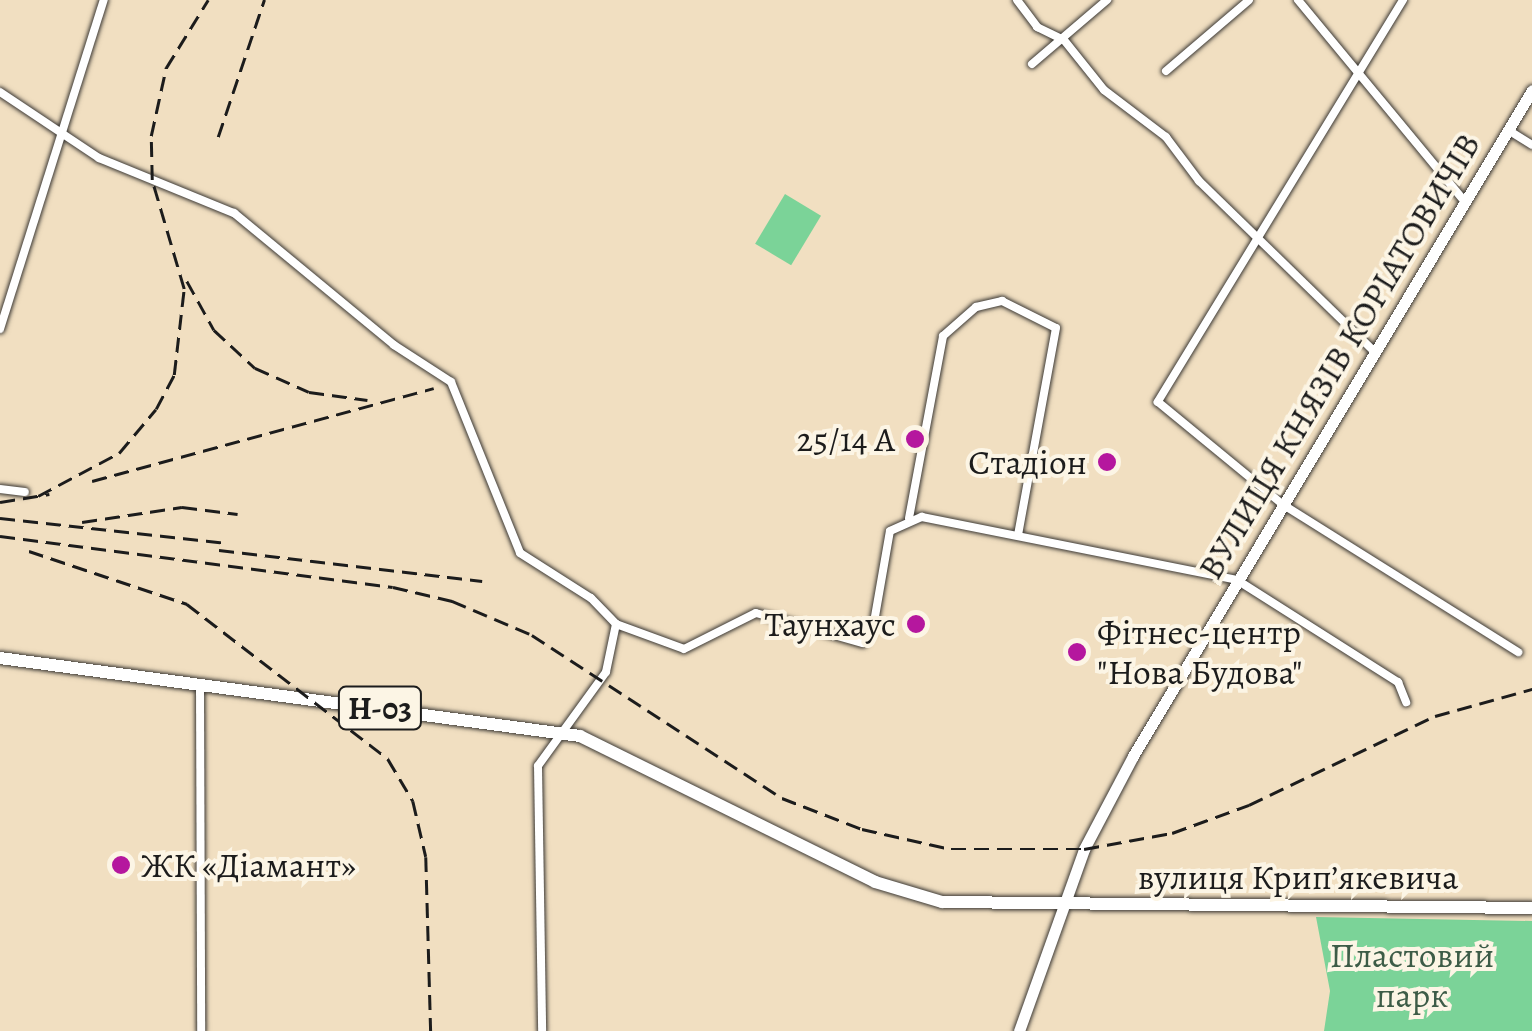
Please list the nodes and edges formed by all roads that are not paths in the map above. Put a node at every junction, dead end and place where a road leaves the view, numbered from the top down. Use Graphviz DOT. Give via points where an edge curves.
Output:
graph roads {
  1 [pos="104,0"];
  2 [pos="1017,0"];
  3 [pos="1107,0"];
  4 [pos="1250,0"];
  5 [pos="1298,0"];
  6 [pos="1403,0"];
  7 [pos="1061,39"];
  8 [pos="1032,64"];
  9 [pos="1166,71"];
  10 [pos="1358,74"];
  11 [pos="1532,90"];
  12 [pos="0,92"];
  13 [pos="1508,130"];
  14 [pos="64,133"];
  15 [pos="1532,145"];
  16 [pos="1464,201"];
  17 [pos="1259,238"];
  18 [pos="0,328"];
  19 [pos="1372,349"];
  20 [pos="0,489"];
  21 [pos="25,492"];
  22 [pos="1282,504"];
  23 [pos="909,518"];
  24 [pos="1018,535"];
  25 [pos="1236,580"];
  26 [pos="616,624"];
  27 [pos="1518,652"];
  28 [pos="0,658"];
  29 [pos="200,684"];
  30 [pos="1406,702"];
  31 [pos="561,732"];
  32 [pos="1063,906"];
  33 [pos="1532,908"];
  34 [pos="202,1031"];
  35 [pos="542,1031"];
  36 [pos="1018,1031"];
  1 -- 14 [label="street"];
  2 -- 7 [label="street" via="1034,24"];
  3 -- 7 [label="street"];
  4 -- 9 [label="street"];
  5 -- 10 [label="street"];
  6 -- 10 [label="street"];
  7 -- 8 [label="street"];
  7 -- 17 [label="street" via="1099,85 1157,128 1199,181"];
  10 -- 16 [label="street"];
  10 -- 17 [label="street"];
  11 -- 13 [label="main road, ВУЛИЦЯ КНЯЗІВ КОРІАТОВИЧІВ"];
  12 -- 14 [label="street"];
  13 -- 15 [label="street"];
  13 -- 16 [label="main road, ВУЛИЦЯ КНЯЗІВ КОРІАТОВИЧІВ"];
  14 -- 18 [label="street"];
  14 -- 26 [label="street" via="100,158 234,213 394,345 451,382 520,553 592,598"];
  16 -- 19 [label="main road, ВУЛИЦЯ КНЯЗІВ КОРІАТОВИЧІВ"];
  17 -- 19 [label="street"];
  17 -- 22 [label="street" via="1158,402"];
  19 -- 22 [label="main road, ВУЛИЦЯ КНЯЗІВ КОРІАТОВИЧІВ"];
  20 -- 21 [label="street"];
  22 -- 25 [label="main road, ВУЛИЦЯ КНЯЗІВ КОРІАТОВИЧІВ"];
  22 -- 27 [label="street"];
  23 -- 24 [label="street"];
  23 -- 24 [label="street" via="942,336 976,307 1002,300 1056,328"];
  23 -- 26 [label="street" via="890,530 874,628 863,643 756,614 684,649"];
  24 -- 25 [label="street"];
  25 -- 30 [label="street" via="1398,682"];
  25 -- 32 [label="main road, ВУЛИЦЯ КНЯЗІВ КОРІАТОВИЧІВ" via="1133,756 1084,849"];
  26 -- 31 [label="street" via="606,672"];
  28 -- 29 [label="main road, Н-03"];
  29 -- 31 [label="main road, Н-03"];
  29 -- 34 [label="street"];
  31 -- 32 [label="main road, Н-03" via="875,882 942,902"];
  31 -- 35 [label="street" via="538,766"];
  32 -- 33 [label="main road, вулиця Крипʼякевича / Н-03"];
  32 -- 36 [label="main road, ВУЛИЦЯ КНЯЗІВ КОРІАТОВИЧІВ"];
}
